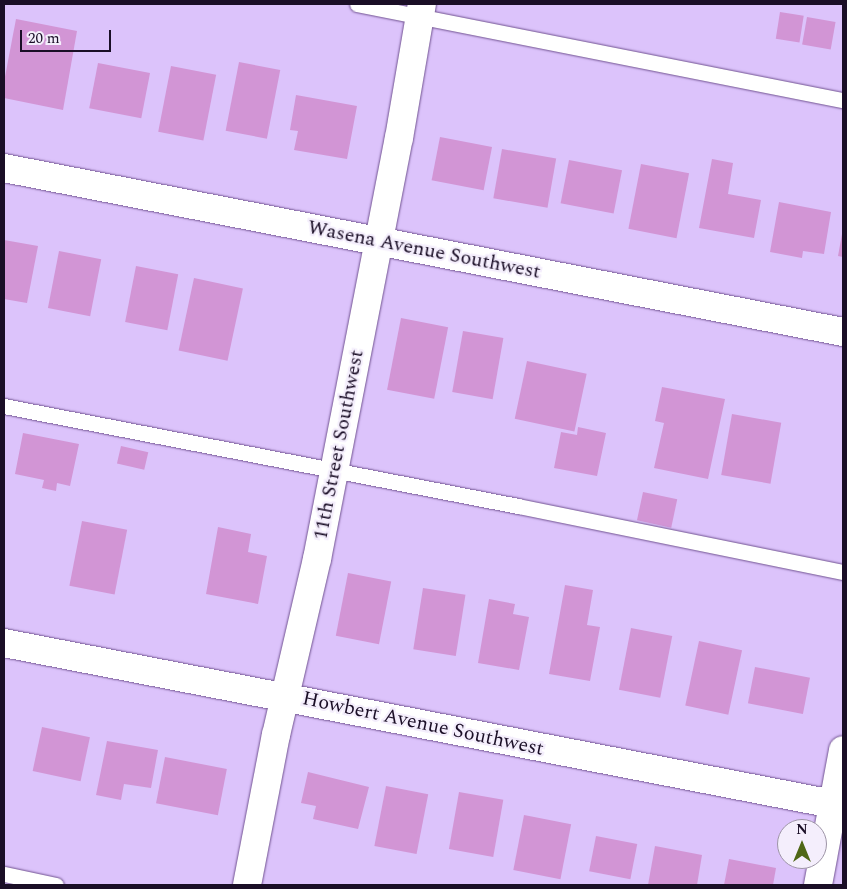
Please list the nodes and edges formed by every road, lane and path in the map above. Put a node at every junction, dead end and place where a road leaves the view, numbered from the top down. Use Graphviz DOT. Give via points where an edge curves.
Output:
graph roads {
  1 [pos="356,4"];
  2 [pos="421,10"];
  3 [pos="843,100"];
  4 [pos="4,168"];
  5 [pos="379,241"];
  6 [pos="843,332"];
  7 [pos="4,406"];
  8 [pos="333,470"];
  9 [pos="843,572"];
  10 [pos="4,643"];
  11 [pos="285,696"];
  12 [pos="843,750"];
  13 [pos="838,805"];
  14 [pos="4,874"];
  15 [pos="56,885"];
  16 [pos="247,885"];
  17 [pos="818,885"];
  1 -- 2 [label="lane"];
  2 -- 3 [label="lane"];
  2 -- 5 [label="street, 11th Street Southwest"];
  4 -- 5 [label="street, Wasena Avenue Southwest"];
  5 -- 6 [label="street, Wasena Avenue Southwest"];
  5 -- 8 [label="street, 11th Street Southwest"];
  7 -- 8 [label="lane"];
  8 -- 9 [label="lane"];
  8 -- 11 [label="street, 11th Street Southwest" via="317,559"];
  10 -- 11 [label="street, Howbert Avenue Southwest"];
  11 -- 13 [label="street, Howbert Avenue Southwest"];
  11 -- 16 [label="street, 11th Street Southwest"];
  12 -- 13 [label="street"];
  13 -- 17 [label="street"];
  14 -- 15 [label="lane"];
}
